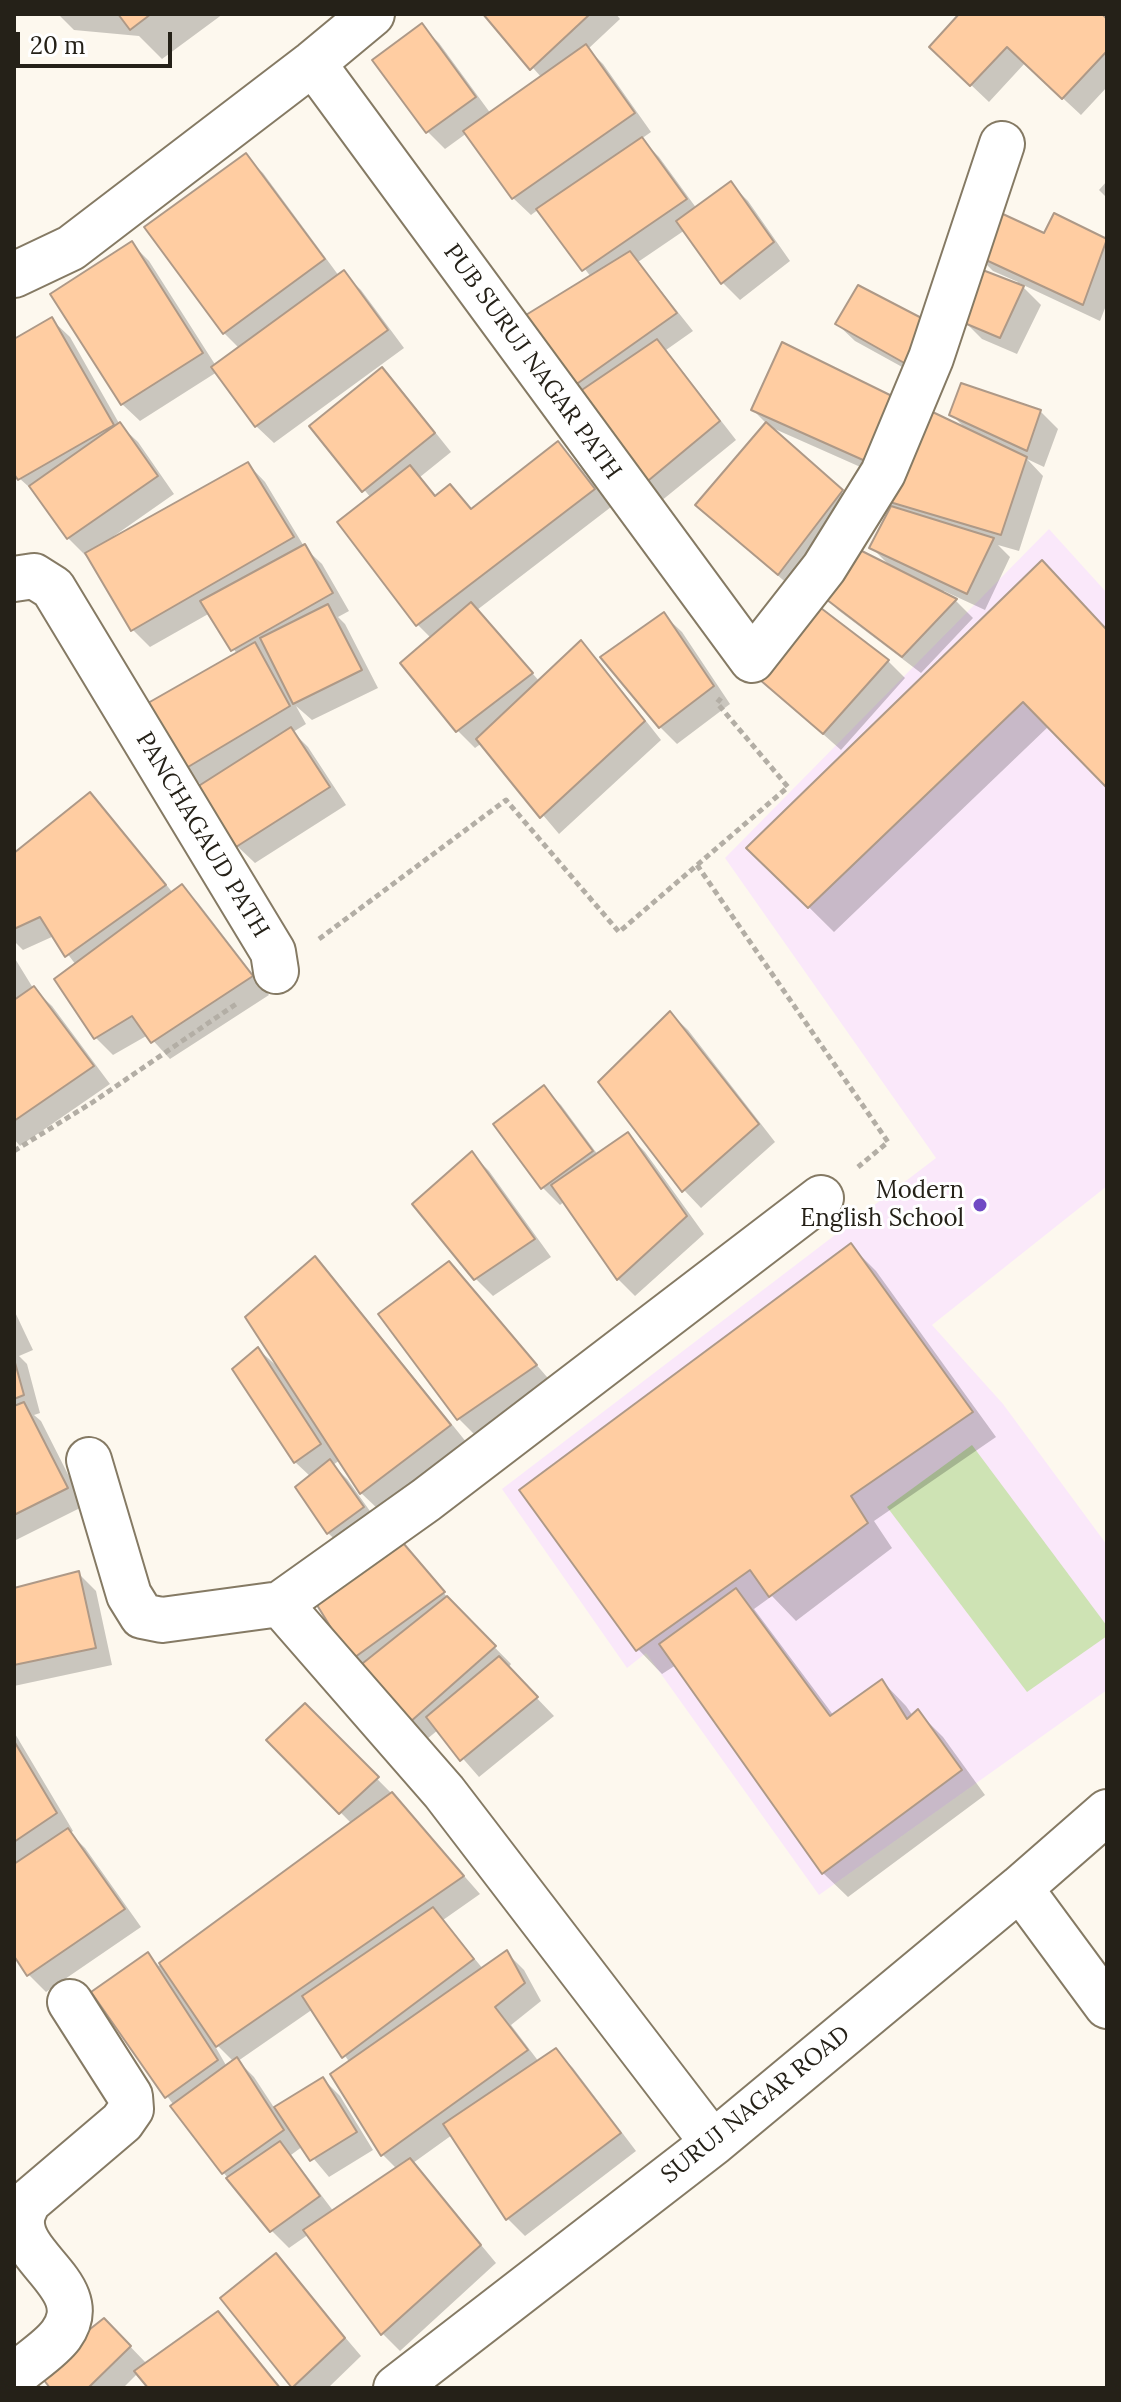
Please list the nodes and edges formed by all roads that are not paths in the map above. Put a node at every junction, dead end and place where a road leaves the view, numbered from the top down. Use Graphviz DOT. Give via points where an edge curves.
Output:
graph roads {
  1 [pos="372,14"];
  2 [pos="313,63"];
  3 [pos="1002,144"];
  4 [pos="14,275"];
  5 [pos="14,579"];
  6 [pos="276,971"];
  7 [pos="821,1198"];
  8 [pos="89,1460"];
  9 [pos="280,1604"];
  10 [pos="1107,1812"];
  11 [pos="1020,1888"];
  12 [pos="70,2002"];
  13 [pos="1107,2006"];
  14 [pos="713,2143"];
  15 [pos="14,2376"];
  16 [pos="396,2388"];
  1 -- 2 [label="street"];
  2 -- 3 [label="street, PUB SURUJ NAGAR PATH" via="752,660 824,568 883,473 931,358"];
  2 -- 4 [label="street" via="71,248"];
  5 -- 6 [label="street, PANCHAGAUD PATH" via="34,576 53,588 273,952"];
  7 -- 9 [label="street" via="426,1500"];
  8 -- 9 [label="street" via="129,1595 142,1616 162,1620"];
  9 -- 14 [label="street" via="444,1792"];
  10 -- 11 [label="street, SURUJ NAGAR ROAD"];
  11 -- 13 [label="street"];
  11 -- 14 [label="street, SURUJ NAGAR ROAD"];
  12 -- 15 [label="street" via="130,2096 131,2109 28,2202 22,2219 25,2236 70,2301 70,2314 61,2335"];
  14 -- 16 [label="street, SURUJ NAGAR ROAD"];
}
